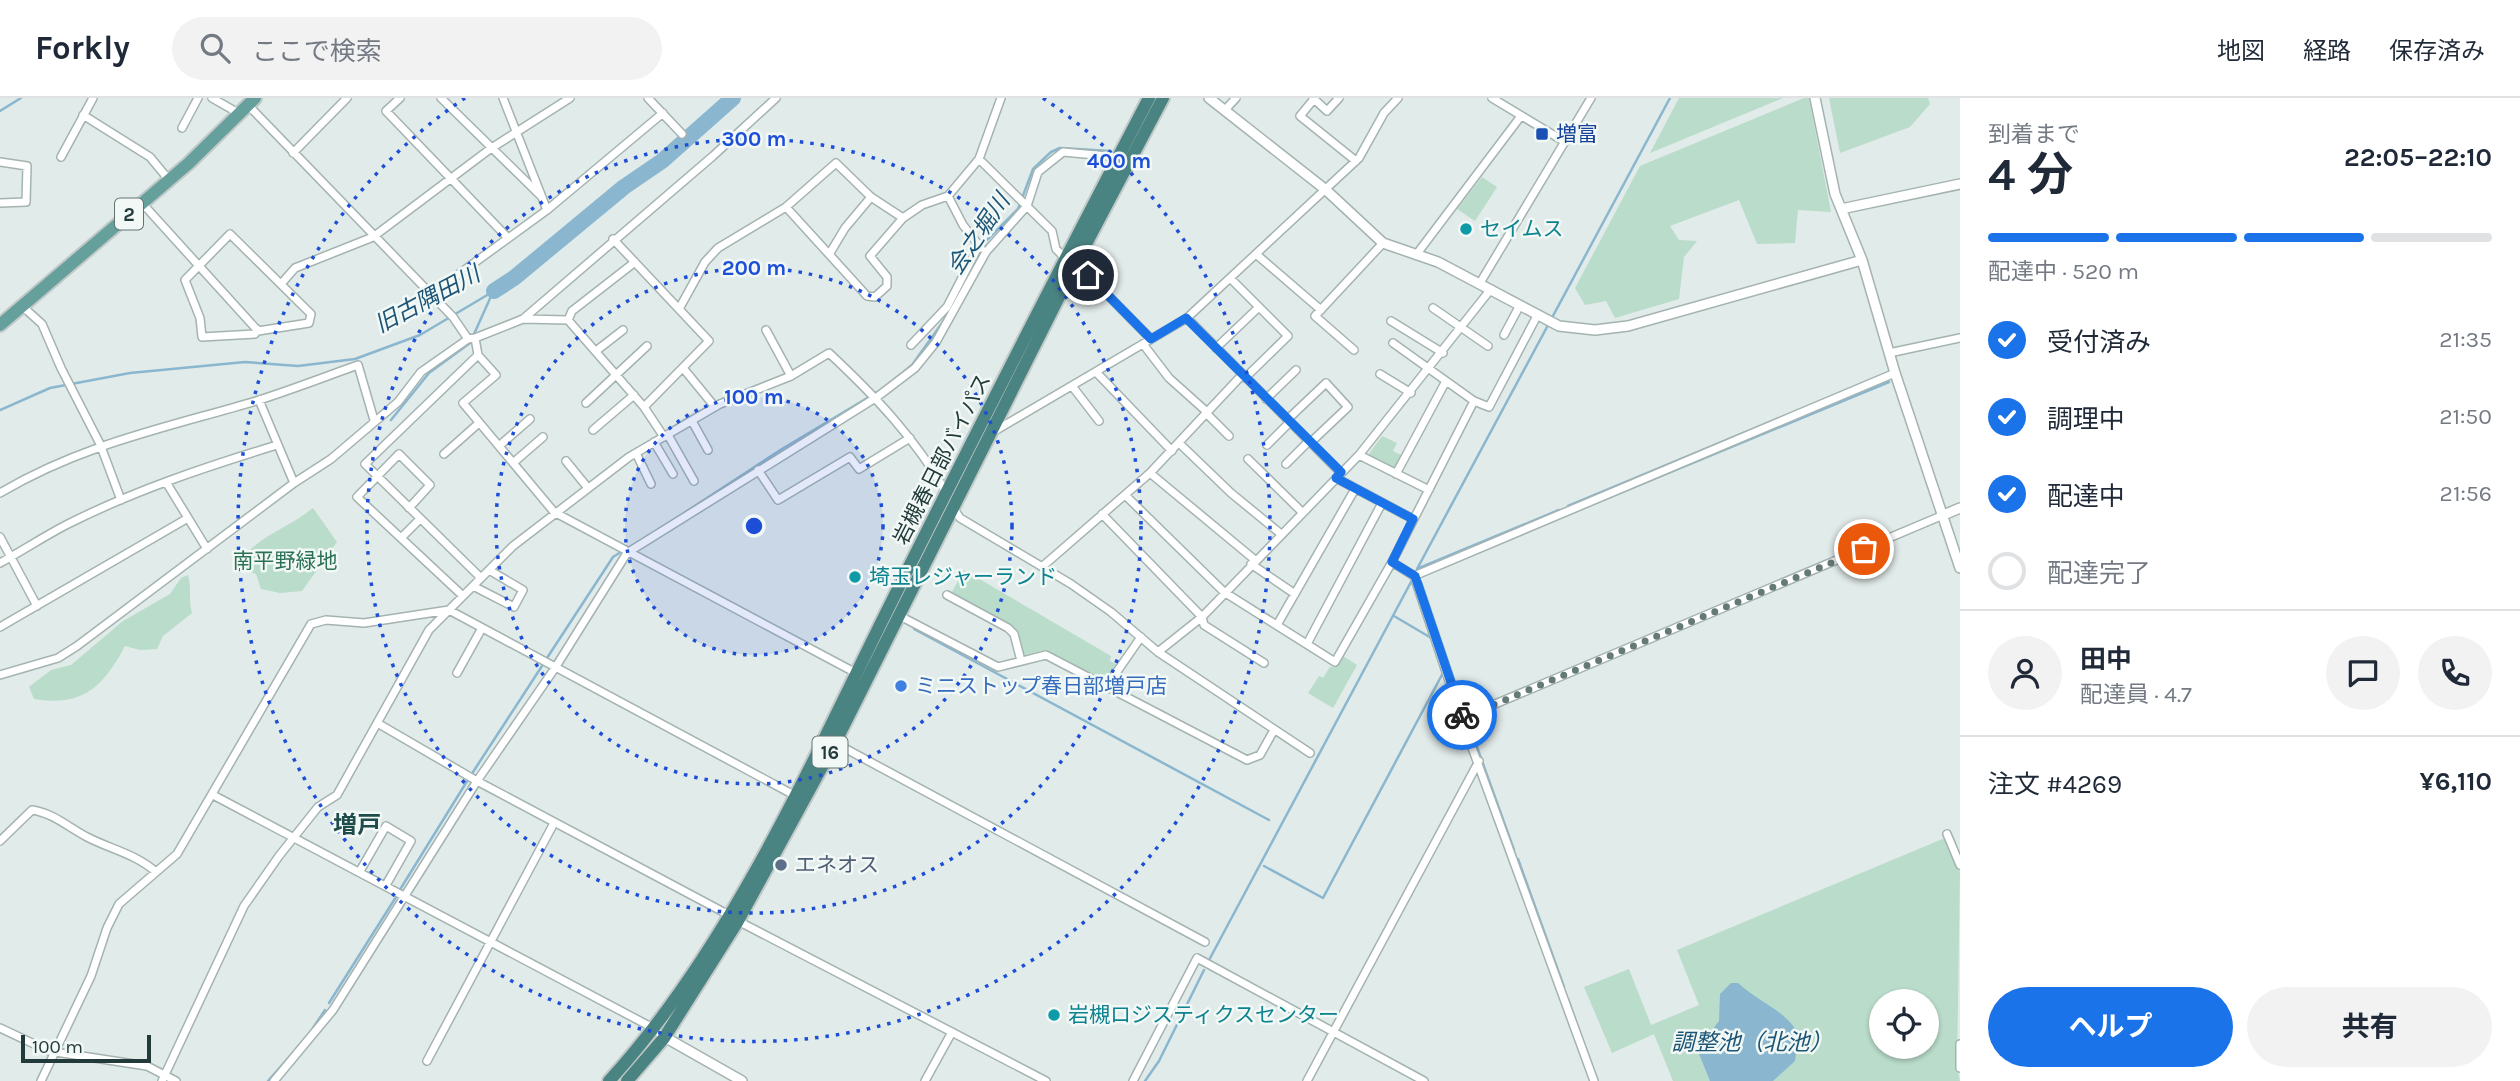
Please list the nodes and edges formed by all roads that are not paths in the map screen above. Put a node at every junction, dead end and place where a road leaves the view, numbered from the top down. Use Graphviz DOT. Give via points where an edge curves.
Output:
graph roads {
  1 [pos="93,98"];
  2 [pos="198,98"];
  3 [pos="212,98"];
  4 [pos="347,98"];
  5 [pos="400,98"];
  6 [pos="441,98"];
  7 [pos="503,98"];
  8 [pos="570,98"];
  9 [pos="648,98"];
  10 [pos="776,98"];
  11 [pos="1001,98"];
  12 [pos="1149,98"];
  13 [pos="1163,98"];
  14 [pos="1209,98"];
  15 [pos="1236,98"];
  16 [pos="1339,98"];
  17 [pos="1398,98"];
  18 [pos="1492,98"];
  19 [pos="1591,98"];
  20 [pos="1815,98"];
  21 [pos="1313,99"];
  22 [pos="247,106"];
  23 [pos="1225,110"];
  24 [pos="663,113"];
  25 [pos="83,115"];
  26 [pos="1521,116"];
  27 [pos="182,128"];
  28 [pos="517,133"];
  29 [pos="682,134"];
  30 [pos="1565,142"];
  31 [pos="490,149"];
  32 [pos="293,153"];
  33 [pos="61,157"];
  34 [pos="1118,157"];
  35 [pos="979,159"];
  36 [pos="1356,161"];
  37 [pos="0,162"];
  38 [pos="451,177"];
  39 [pos="169,180"];
  40 [pos="1960,184"];
  41 [pos="1326,190"];
  42 [pos="948,196"];
  43 [pos="542,197"];
  44 [pos="871,197"];
  45 [pos="142,203"];
  46 [pos="1023,203"];
  47 [pos="0,204"];
  48 [pos="786,207"];
  49 [pos="1841,209"];
  50 [pos="547,210"];
  51 [pos="902,218"];
  52 [pos="373,237"];
  53 [pos="508,238"];
  54 [pos="613,239"];
  55 [pos="1383,243"];
  56 [pos="978,247"];
  57 [pos="986,252"];
  58 [pos="830,253"];
  59 [pos="1256,254"];
  60 [pos="1416,255"];
  61 [pos="1070,260"];
  62 [pos="1862,260"];
  63 [pos="635,262"];
  64 [pos="198,264"];
  65 [pos="1230,278"];
  66 [pos="1480,283"];
  67 [pos="281,284"];
  68 [pos="1491,289"];
  69 [pos="430,295"];
  70 [pos="1520,305"];
  71 [pos="22,306"];
  72 [pos="1259,307"];
  73 [pos="679,309"];
  74 [pos="1433,309"];
  75 [pos="1321,310"];
  76 [pos="942,312"];
  77 [pos="1538,314"];
  78 [pos="950,318"];
  79 [pos="1186,318"];
  80 [pos="523,319"];
  81 [pos="568,320"];
  82 [pos="1391,321"];
  83 [pos="0,326"];
  84 [pos="257,328"];
  85 [pos="623,330"];
  86 [pos="766,330"];
  87 [pos="1461,330"];
  88 [pos="1504,335"];
  89 [pos="471,338"];
  90 [pos="1960,338"];
  91 [pos="1151,339"];
  92 [pos="1393,343"];
  93 [pos="1143,344"];
  94 [pos="911,345"];
  95 [pos="647,346"];
  96 [pos="1488,346"];
  97 [pos="1216,348"];
  98 [pos="1354,350"];
  99 [pos="596,351"];
  100 [pos="1443,353"];
  101 [pos="1889,354"];
  102 [pos="478,355"];
  103 [pos="683,368"];
  104 [pos="1296,370"];
  105 [pos="1430,370"];
  106 [pos="1096,372"];
  107 [pos="1895,373"];
  108 [pos="1380,374"];
  109 [pos="617,375"];
  110 [pos="791,376"];
  111 [pos="1244,377"];
  112 [pos="1446,381"];
  113 [pos="1072,386"];
  114 [pos="1411,393"];
  115 [pos="634,395"];
  116 [pos="877,397"];
  117 [pos="1266,399"];
  118 [pos="259,400"];
  119 [pos="1474,401"];
  120 [pos="586,403"];
  121 [pos="644,407"];
  122 [pos="715,407"];
  123 [pos="1207,413"];
  124 [pos="530,419"];
  125 [pos="374,420"];
  126 [pos="692,421"];
  127 [pos="1099,421"];
  128 [pos="1289,421"];
  129 [pos="479,423"];
  130 [pos="593,430"];
  131 [pos="990,434"];
  132 [pos="666,436"];
  133 [pos="1229,436"];
  134 [pos="543,437"];
  135 [pos="910,438"];
  136 [pos="654,442"];
  137 [pos="1310,442"];
  138 [pos="1179,443"];
  139 [pos="100,444"];
  140 [pos="277,444"];
  141 [pos="1267,445"];
  142 [pos="499,446"];
  143 [pos="708,450"];
  144 [pos="1172,451"];
  145 [pos="636,453"];
  146 [pos="444,454"];
  147 [pos="1359,455"];
  148 [pos="1248,459"];
  149 [pos="566,461"];
  150 [pos="513,463"];
  151 [pos="1286,464"];
  152 [pos="758,470"];
  153 [pos="1150,473"];
  154 [pos="673,474"];
  155 [pos="1396,474"];
  156 [pos="1338,475"];
  157 [pos="377,476"];
  158 [pos="694,481"];
  159 [pos="166,482"];
  160 [pos="294,482"];
  161 [pos="651,484"];
  162 [pos="587,488"];
  163 [pos="1355,489"];
  164 [pos="1429,490"];
  165 [pos="0,493"];
  166 [pos="947,494"];
  167 [pos="1125,495"];
  168 [pos="121,500"];
  169 [pos="1382,503"];
  170 [pos="953,507"];
  171 [pos="408,508"];
  172 [pos="1960,508"];
  173 [pos="554,512"];
  174 [pos="1302,512"];
  175 [pos="1102,514"];
  176 [pos="1941,516"];
  177 [pos="188,518"];
  178 [pos="420,519"];
  179 [pos="1413,519"];
  180 [pos="1281,534"];
  181 [pos="0,537"];
  182 [pos="401,538"];
  183 [pos="207,549"];
  184 [pos="627,553"];
  185 [pos="11,557"];
  186 [pos="1253,562"];
  187 [pos="1392,562"];
  188 [pos="0,563"];
  189 [pos="1043,566"];
  190 [pos="1960,568"];
  191 [pos="489,570"];
  192 [pos="1415,576"];
  193 [pos="481,578"];
  194 [pos="473,586"];
  195 [pos="1224,592"];
  196 [pos="1295,594"];
  197 [pos="947,595"];
  198 [pos="463,596"];
  199 [pos="37,607"];
  200 [pos="449,610"];
  201 [pos="898,615"];
  202 [pos="1202,617"];
  203 [pos="1277,625"];
  204 [pos="0,626"];
  205 [pos="482,628"];
  206 [pos="1141,637"];
  207 [pos="1307,644"];
  208 [pos="1157,652"];
  209 [pos="1020,657"];
  210 [pos="1264,663"];
  211 [pos="555,668"];
  212 [pos="457,673"];
  213 [pos="856,673"];
  214 [pos="0,675"];
  215 [pos="1107,686"];
  216 [pos="1462,718"];
  217 [pos="379,724"];
  218 [pos="1273,730"];
  219 [pos="835,743"];
  220 [pos="1310,754"];
  221 [pos="1479,761"];
  222 [pos="477,781"];
  223 [pos="213,795"];
  224 [pos="794,795"];
  225 [pos="554,823"];
  226 [pos="1947,834"];
  227 [pos="297,837"];
  228 [pos="0,841"];
  229 [pos="1960,865"];
  230 [pos="360,871"];
  231 [pos="156,872"];
  232 [pos="386,885"];
  233 [pos="405,895"];
  234 [pos="734,918"];
  235 [pos="491,942"];
  236 [pos="1205,942"];
  237 [pos="0,1028"];
  238 [pos="952,1032"];
  239 [pos="1332,1033"];
  240 [pos="659,1034"];
  241 [pos="1960,1044"];
  242 [pos="57,1054"];
  243 [pos="427,1061"];
  244 [pos="1960,1068"];
  245 [pos="164,1078"];
  246 [pos="41,1081"];
  247 [pos="176,1081"];
  248 [pos="274,1081"];
  249 [pos="609,1081"];
  250 [pos="627,1081"];
  251 [pos="743,1081"];
  252 [pos="925,1081"];
  253 [pos="1046,1081"];
  254 [pos="1133,1081"];
  255 [pos="1307,1081"];
  256 [pos="1424,1081"];
  257 [pos="1594,1081"];
  1 -- 25 [label="street"];
  2 -- 27 [label="street"];
  3 -- 22 [label="street"];
  4 -- 32 [label="street"];
  5 -- 38 [label="street" via="386,111"];
  6 -- 31 [label="street"];
  7 -- 28 [label="street"];
  8 -- 28 [label="street"];
  9 -- 24 [label="street"];
  10 -- 54 [label="street"];
  11 -- 35 [label="street"];
  12 -- 34 [label="highway, 岩槻春日部バイパス / 16"];
  13 -- 61 [label="highway, 岩槻春日部バイパス / 16"];
  14 -- 23 [label="street"];
  15 -- 23 [label="street"];
  16 -- 21 [label="street" via="1326,111"];
  17 -- 36 [label="street"];
  18 -- 26 [label="street"];
  19 -- 30 [label="street"];
  20 -- 49 [label="street"];
  21 -- 36 [label="street" via="1300,117"];
  22 -- 32 [label="street"];
  22 -- 39 [label="main road, 2"];
  23 -- 41 [label="street"];
  24 -- 29 [label="street"];
  24 -- 50 [label="street"];
  25 -- 33 [label="street"];
  25 -- 39 [label="street" via="150,157"];
  26 -- 30 [label="street"];
  26 -- 60 [label="street"];
  28 -- 31 [label="street"];
  28 -- 43 [label="street"];
  30 -- 66 [label="street"];
  31 -- 38 [label="street"];
  31 -- 43 [label="street"];
  32 -- 52 [label="street"];
  34 -- 46 [label="street" via="1063,152 1038,172"];
  34 -- 61 [label="highway, 岩槻春日部バイパス / 16"];
  35 -- 42 [label="street"];
  35 -- 46 [label="street"];
  36 -- 41 [label="street"];
  37 -- 47 [label="street" via="27,166 26,202"];
  38 -- 52 [label="street"];
  38 -- 53 [label="street"];
  39 -- 45 [label="main road, 2"];
  40 -- 49 [label="street"];
  41 -- 55 [label="street"];
  41 -- 59 [label="street"];
  42 -- 51 [label="street"];
  42 -- 56 [label="street"];
  43 -- 50 [label="street"];
  44 -- 48 [label="street" via="836,163"];
  44 -- 51 [label="street"];
  44 -- 58 [label="street"];
  45 -- 64 [label="street"];
  45 -- 71 [label="main road, 2"];
  46 -- 57 [label="street"];
  46 -- 61 [label="street" via="1052,231 1056,249"];
  48 -- 58 [label="street"];
  48 -- 73 [label="street" via="718,248"];
  49 -- 62 [label="street"];
  50 -- 53 [label="street"];
  51 -- 58 [label="street" via="870,256 887,277 887,286 875,297 867,296"];
  52 -- 67 [label="street" via="295,268"];
  52 -- 69 [label="street"];
  53 -- 69 [label="street"];
  54 -- 63 [label="street"];
  54 -- 80 [label="street"];
  55 -- 60 [label="street"];
  55 -- 75 [label="street"];
  56 -- 57 [label="street"];
  56 -- 76 [label="street"];
  57 -- 78 [label="street"];
  59 -- 65 [label="street"];
  59 -- 75 [label="street"];
  60 -- 66 [label="street"];
  61 -- 91 [label="street"];
  61 -- 131 [label="highway, 岩槻春日部バイパス / 16"];
  61 -- 166 [label="highway, 岩槻春日部バイパス / 16"];
  62 -- 77 [label="street" via="1611,329 1559,326"];
  62 -- 101 [label="street"];
  63 -- 73 [label="street"];
  63 -- 81 [label="street" via="572,311"];
  64 -- 67 [label="street" via="230,234"];
  64 -- 84 [label="street"];
  64 -- 84 [label="street" via="185,280 200,318 202,337 255,334"];
  65 -- 72 [label="street"];
  65 -- 79 [label="street"];
  66 -- 68 [label="street"];
  67 -- 84 [label="street" via="311,314 309,323"];
  68 -- 70 [label="street"];
  68 -- 87 [label="street"];
  69 -- 89 [label="street"];
  70 -- 77 [label="street"];
  70 -- 88 [label="street"];
  71 -- 83 [label="main road, 2"];
  71 -- 139 [label="street" via="42,324"];
  72 -- 97 [label="street"];
  72 -- 111 [label="street" via="1287,336"];
  73 -- 103 [label="street" via="709,341"];
  74 -- 87 [label="street"];
  75 -- 98 [label="street" via="1315,316"];
  76 -- 78 [label="street"];
  76 -- 94 [label="street"];
  77 -- 119 [label="street" via="1489,407"];
  78 -- 116 [label="street" via="915,368"];
  79 -- 91 [label="street"];
  79 -- 97 [label="street"];
  80 -- 81 [label="street"];
  80 -- 89 [label="street"];
  81 -- 99 [label="street"];
  82 -- 100 [label="street"];
  85 -- 99 [label="street"];
  86 -- 110 [label="street"];
  87 -- 96 [label="street"];
  87 -- 100 [label="street"];
  89 -- 102 [label="street"];
  89 -- 125 [label="street" via="421,372 398,402"];
  90 -- 101 [label="street"];
  91 -- 93 [label="street"];
  92 -- 105 [label="street"];
  93 -- 106 [label="street"];
  93 -- 123 [label="street" via="1169,378"];
  95 -- 109 [label="street"];
  97 -- 111 [label="street"];
  99 -- 109 [label="street"];
  100 -- 105 [label="street"];
  101 -- 107 [label="street"];
  102 -- 129 [label="street" via="496,375 463,403"];
  102 -- 157 [label="street" via="365,464"];
  103 -- 121 [label="street"];
  103 -- 122 [label="street"];
  104 -- 117 [label="street"];
  105 -- 112 [label="street"];
  105 -- 114 [label="street"];
  106 -- 113 [label="street"];
  106 -- 144 [label="street"];
  107 -- 176 [label="street"];
  107 -- 192 [label="street"];
  108 -- 114 [label="street"];
  109 -- 115 [label="street"];
  109 -- 120 [label="street"];
  110 -- 116 [label="street" via="829,354"];
  110 -- 122 [label="street"];
  111 -- 117 [label="street"];
  111 -- 123 [label="street"];
  112 -- 119 [label="street"];
  112 -- 155 [label="street"];
  113 -- 127 [label="street"];
  113 -- 131 [label="street"];
  114 -- 147 [label="street"];
  115 -- 121 [label="street"];
  115 -- 130 [label="street"];
  116 -- 135 [label="street"];
  116 -- 152 [label="street"];
  117 -- 128 [label="street"];
  118 -- 125 [label="street" via="358,365"];
  118 -- 139 [label="street"];
  118 -- 140 [label="street"];
  119 -- 164 [label="street"];
  121 -- 132 [label="street"];
  122 -- 126 [label="street"];
  123 -- 133 [label="street"];
  123 -- 138 [label="street"];
  124 -- 142 [label="street"];
  125 -- 160 [label="street" via="331,459"];
  126 -- 132 [label="street"];
  126 -- 143 [label="street"];
  128 -- 137 [label="street"];
  128 -- 137 [label="street" via="1326,383 1348,407"];
  128 -- 141 [label="street"];
  129 -- 142 [label="street"];
  129 -- 146 [label="street"];
  131 -- 170 [label="highway, 岩槻春日部バイパス / 16"];
  132 -- 136 [label="street"];
  132 -- 158 [label="street"];
  134 -- 150 [label="street"];
  135 -- 152 [label="street" via="859,469 850,457 778,500"];
  135 -- 166 [label="street"];
  136 -- 145 [label="street"];
  136 -- 154 [label="street"];
  137 -- 151 [label="street"];
  137 -- 156 [label="street"];
  138 -- 144 [label="street"];
  138 -- 180 [label="street"];
  139 -- 165 [label="street" via="43,467"];
  139 -- 168 [label="street"];
  140 -- 159 [label="street"];
  140 -- 160 [label="street"];
  142 -- 150 [label="street"];
  144 -- 153 [label="street"];
  145 -- 161 [label="street"];
  145 -- 162 [label="street"];
  147 -- 155 [label="street"];
  147 -- 156 [label="street"];
  148 -- 174 [label="street"];
  149 -- 162 [label="street"];
  150 -- 173 [label="street"];
  152 -- 184 [label="street"];
  153 -- 167 [label="street"];
  153 -- 186 [label="street"];
  155 -- 164 [label="street"];
  156 -- 163 [label="street"];
  156 -- 174 [label="street"];
  157 -- 171 [label="street"];
  157 -- 171 [label="street" via="398,454 430,485"];
  157 -- 182 [label="street" via="357,497"];
  159 -- 168 [label="street"];
  159 -- 177 [label="street"];
  160 -- 183 [label="street"];
  162 -- 173 [label="street"];
  163 -- 169 [label="street"];
  163 -- 196 [label="street"];
  164 -- 179 [label="street"];
  166 -- 170 [label="street"];
  166 -- 213 [label="highway, 岩槻春日部バイパス / 16"];
  167 -- 175 [label="street"];
  167 -- 195 [label="street"];
  168 -- 185 [label="street"];
  169 -- 179 [label="street"];
  169 -- 207 [label="street"];
  170 -- 189 [label="street" via="960,518"];
  170 -- 201 [label="highway, 岩槻春日部バイパス / 16"];
  171 -- 178 [label="street"];
  172 -- 176 [label="street"];
  173 -- 184 [label="street"];
  173 -- 191 [label="street"];
  174 -- 180 [label="street"];
  175 -- 189 [label="street"];
  175 -- 202 [label="street"];
  176 -- 190 [label="street"];
  176 -- 216 [label="street"];
  177 -- 183 [label="street"];
  177 -- 199 [label="street"];
  178 -- 182 [label="street"];
  178 -- 193 [label="street"];
  179 -- 187 [label="street"];
  180 -- 186 [label="street"];
  181 -- 185 [label="street"];
  182 -- 198 [label="street"];
  183 -- 214 [label="street" via="58,658"];
  184 -- 211 [label="street"];
  184 -- 213 [label="street"];
  185 -- 188 [label="street"];
  185 -- 199 [label="street"];
  186 -- 195 [label="street"];
  186 -- 196 [label="street"];
  187 -- 192 [label="street"];
  187 -- 207 [label="street" via="1335,662"];
  189 -- 206 [label="street"];
  191 -- 193 [label="street"];
  191 -- 194 [label="street" via="523,590 514,607"];
  192 -- 216 [label="street"];
  193 -- 194 [label="street"];
  194 -- 198 [label="street"];
  195 -- 202 [label="street"];
  195 -- 203 [label="street"];
  196 -- 203 [label="street"];
  197 -- 209 [label="street" via="1008,628"];
  198 -- 200 [label="street"];
  199 -- 204 [label="street"];
  200 -- 205 [label="street"];
  200 -- 217 [label="street" via="429,630"];
  200 -- 223 [label="street" via="364,623 326,620 312,624"];
  201 -- 215 [label="street" via="998,667 1046,655"];
  201 -- 219 [label="highway, 岩槻春日部バイパス / 16"];
  202 -- 208 [label="street"];
  202 -- 210 [label="street" via="1204,625"];
  203 -- 207 [label="street"];
  205 -- 211 [label="street"];
  205 -- 212 [label="street"];
  206 -- 208 [label="street"];
  206 -- 215 [label="street"];
  208 -- 218 [label="street"];
  211 -- 222 [label="street"];
  211 -- 224 [label="street"];
  213 -- 224 [label="highway, 岩槻春日部バイパス / 16"];
  215 -- 218 [label="street" via="1247,760 1260,755"];
  216 -- 221 [label="street"];
  217 -- 222 [label="street"];
  217 -- 227 [label="street" via="337,795 318,807"];
  218 -- 220 [label="street"];
  219 -- 234 [label="highway, 岩槻春日部バイパス / 16"];
  219 -- 236 [label="street"];
  221 -- 239 [label="street"];
  221 -- 257 [label="street"];
  222 -- 225 [label="street"];
  222 -- 233 [label="street"];
  223 -- 227 [label="street"];
  223 -- 231 [label="street" via="177,854"];
  224 -- 234 [label="highway, 岩槻春日部バイパス / 16"];
  225 -- 234 [label="street"];
  225 -- 235 [label="street"];
  226 -- 229 [label="street"];
  227 -- 230 [label="street"];
  227 -- 245 [label="street" via="244,906"];
  228 -- 231 [label="street" via="32,810 46,812 88,838 145,862"];
  230 -- 232 [label="street"];
  230 -- 232 [label="street" via="386,826 411,841"];
  231 -- 242 [label="street" via="119,904"];
  232 -- 233 [label="street"];
  233 -- 235 [label="street"];
  233 -- 248 [label="street" via="327,1018"];
  234 -- 238 [label="street"];
  234 -- 240 [label="highway, 岩槻春日部バイパス / 16"];
  235 -- 240 [label="street"];
  235 -- 243 [label="street"];
  237 -- 242 [label="street"];
  238 -- 252 [label="street"];
  238 -- 253 [label="street"];
  239 -- 254 [label="street" via="1197,958"];
  239 -- 255 [label="street"];
  239 -- 256 [label="street"];
  240 -- 249 [label="highway, 岩槻春日部バイパス / 16"];
  240 -- 250 [label="highway, 岩槻春日部バイパス / 16"];
  240 -- 251 [label="street"];
  241 -- 244 [label="street"];
  242 -- 245 [label="street" via="138,1065"];
  242 -- 246 [label="street"];
  245 -- 247 [label="street"];
}
